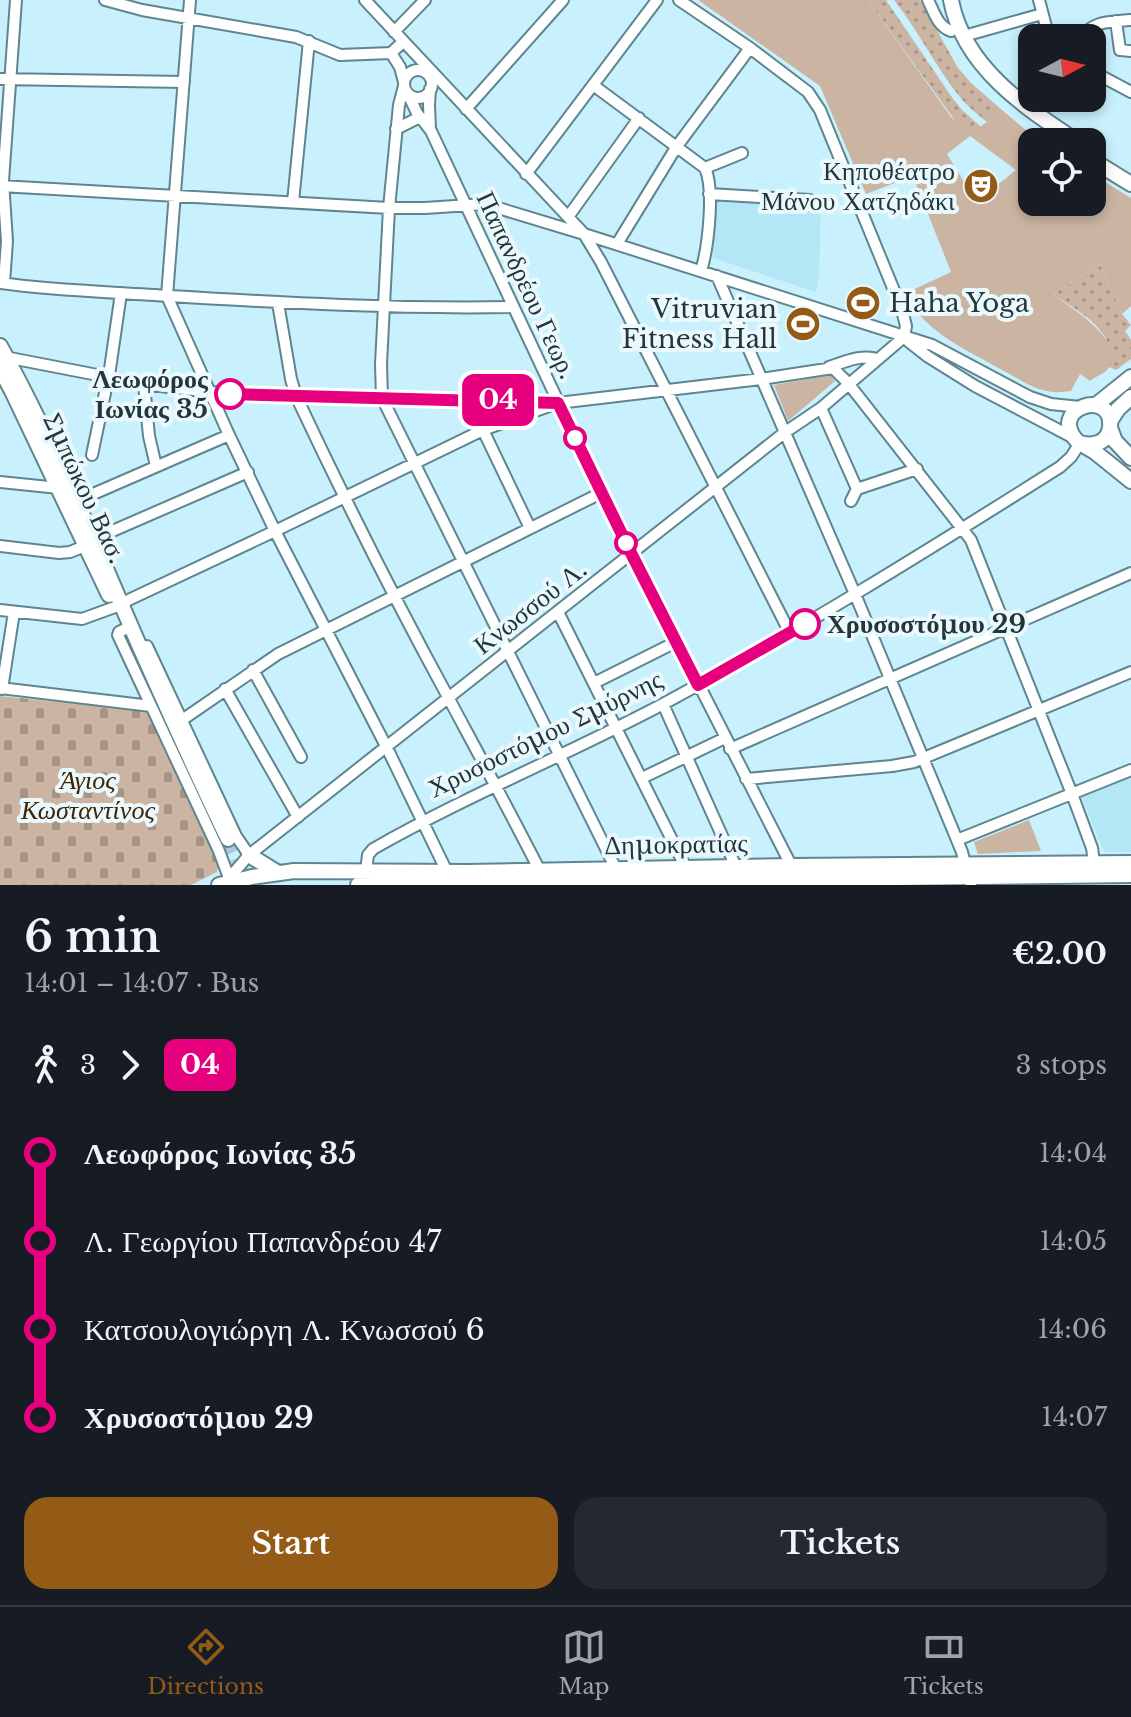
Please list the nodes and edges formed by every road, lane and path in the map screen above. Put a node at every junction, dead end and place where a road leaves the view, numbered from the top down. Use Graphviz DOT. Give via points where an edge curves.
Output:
graph roads {
  1 [pos="16,0"];
  2 [pos="105,0"];
  3 [pos="190,0"];
  4 [pos="365,0"];
  5 [pos="425,0"];
  6 [pos="563,0"];
  7 [pos="657,0"];
  8 [pos="679,0"];
  9 [pos="928,0"];
  10 [pos="941,0"];
  11 [pos="951,0"];
  12 [pos="1039,0"];
  13 [pos="142,5"];
  14 [pos="1042,14"];
  15 [pos="189,19"];
  16 [pos="1131,20"];
  17 [pos="1116,21"];
  18 [pos="1045,24"];
  19 [pos="1102,24"];
  20 [pos="394,32"];
  21 [pos="958,33"];
  22 [pos="309,41"];
  23 [pos="397,48"];
  24 [pos="750,48"];
  25 [pos="1131,51"];
  26 [pos="429,77"];
  27 [pos="6,79"];
  28 [pos="1106,79"];
  29 [pos="184,82"];
  30 [pos="593,85"];
  31 [pos="405,87"];
  32 [pos="1131,92"];
  33 [pos="1018,96"];
  34 [pos="466,109"];
  35 [pos="1045,112"];
  36 [pos="420,117"];
  37 [pos="639,118"];
  38 [pos="1043,128"];
  39 [pos="1063,128"];
  40 [pos="396,129"];
  41 [pos="431,131"];
  42 [pos="677,146"];
  43 [pos="742,153"];
  44 [pos="1106,159"];
  45 [pos="705,168"];
  46 [pos="1106,169"];
  47 [pos="526,174"];
  48 [pos="1131,174"];
  49 [pos="1131,184"];
  50 [pos="2,186"];
  51 [pos="709,194"];
  52 [pos="176,196"];
  53 [pos="810,200"];
  54 [pos="293,202"];
  55 [pos="464,204"];
  56 [pos="389,208"];
  57 [pos="568,217"];
  58 [pos="584,234"];
  59 [pos="617,244"];
  60 [pos="701,271"];
  61 [pos="717,276"];
  62 [pos="2,283"];
  63 [pos="121,293"];
  64 [pos="167,296"];
  65 [pos="278,303"];
  66 [pos="512,307"];
  67 [pos="384,308"];
  68 [pos="904,337"];
  69 [pos="2,357"];
  70 [pos="877,359"];
  71 [pos="829,367"];
  72 [pos="108,377"];
  73 [pos="1131,377"];
  74 [pos="761,379"];
  75 [pos="848,383"];
  76 [pos="144,384"];
  77 [pos="668,391"];
  78 [pos="210,392"];
  79 [pos="296,396"];
  80 [pos="1131,397"];
  81 [pos="382,398"];
  82 [pos="558,403"];
  83 [pos="1096,405"];
  84 [pos="1080,407"];
  85 [pos="821,408"];
  86 [pos="1110,424"];
  87 [pos="483,430"];
  88 [pos="784,433"];
  89 [pos="229,435"];
  90 [pos="1077,440"];
  91 [pos="92,455"];
  92 [pos="1131,458"];
  93 [pos="414,463"];
  94 [pos="156,466"];
  95 [pos="917,469"];
  96 [pos="248,472"];
  97 [pos="1131,481"];
  98 [pos="0,482"];
  99 [pos="59,488"];
  100 [pos="715,488"];
  101 [pos="857,489"];
  102 [pos="601,493"];
  103 [pos="345,498"];
  104 [pos="77,501"];
  105 [pos="851,501"];
  106 [pos="530,528"];
  107 [pos="963,528"];
  108 [pos="275,531"];
  109 [pos="90,542"];
  110 [pos="0,546"];
  111 [pos="632,555"];
  112 [pos="463,562"];
  113 [pos="1131,573"];
  114 [pos="855,594"];
  115 [pos="394,596"];
  116 [pos="118,605"];
  117 [pos="0,610"];
  118 [pos="14,612"];
  119 [pos="558,612"];
  120 [pos="1006,628"];
  121 [pos="125,629"];
  122 [pos="326,629"];
  123 [pos="790,633"];
  124 [pos="676,642"];
  125 [pos="508,652"];
  126 [pos="253,670"];
  127 [pos="1131,672"];
  128 [pos="889,680"];
  129 [pos="594,683"];
  130 [pos="698,685"];
  131 [pos="1,689"];
  132 [pos="225,689"];
  133 [pos="449,699"];
  134 [pos="663,704"];
  135 [pos="151,706"];
  136 [pos="1040,710"];
  137 [pos="182,720"];
  138 [pos="616,728"];
  139 [pos="727,744"];
  140 [pos="387,748"];
  141 [pos="560,755"];
  142 [pos="301,757"];
  143 [pos="688,757"];
  144 [pos="922,760"];
  145 [pos="1131,770"];
  146 [pos="642,778"];
  147 [pos="746,779"];
  148 [pos="497,786"];
  149 [pos="1072,794"];
  150 [pos="298,817"];
  151 [pos="423,822"];
  152 [pos="957,840"];
  153 [pos="227,843"];
  154 [pos="249,855"];
  155 [pos="1131,863"];
  156 [pos="791,866"];
  157 [pos="736,867"];
  158 [pos="686,868"];
  159 [pos="366,871"];
  160 [pos="540,871"];
  161 [pos="279,873"];
  162 [pos="1103,873"];
  163 [pos="1131,875"];
  164 [pos="969,876"];
  165 [pos="621,879"];
  166 [pos="452,880"];
  167 [pos="224,882"];
  168 [pos="799,883"];
  169 [pos="358,885"];
  1 -- 27 [label="street"];
  2 -- 13 [label="street"];
  3 -- 15 [label="street"];
  4 -- 20 [label="street"];
  5 -- 20 [label="street"];
  6 -- 34 [label="street"];
  7 -- 30 [label="street"];
  8 -- 24 [label="street"];
  9 -- 21 [label="street" via="940,24"];
  10 -- 21 [label="main road"];
  11 -- 21 [label="main road"];
  12 -- 14 [label="street"];
  13 -- 15 [label="street"];
  14 -- 18 [label="street"];
  14 -- 21 [label="street"];
  15 -- 22 [label="street"];
  15 -- 29 [label="street"];
  16 -- 17 [label="street"];
  17 -- 19 [label="street"];
  17 -- 25 [label="street" via="1120,50"];
  20 -- 23 [label="street"];
  21 -- 33 [label="main road" via="989,74"];
  21 -- 38 [label="main road" via="966,58 985,82"];
  22 -- 23 [label="street" via="340,55"];
  22 -- 54 [label="street"];
  23 -- 26 [label="street"];
  23 -- 31 [label="street"];
  24 -- 42 [label="street"];
  24 -- 68 [label="street" via="808,92 820,110 902,310"];
  26 -- 31 [label="street" via="409,73"];
  26 -- 31 [label="street" via="425,96 414,97"];
  26 -- 34 [label="street"];
  26 -- 41 [label="street"];
  27 -- 29 [label="street"];
  27 -- 50 [label="street"];
  28 -- 32 [label="street"];
  29 -- 52 [label="street"];
  30 -- 37 [label="street"];
  30 -- 47 [label="street"];
  31 -- 36 [label="street"];
  31 -- 40 [label="street"];
  34 -- 47 [label="street"];
  35 -- 39 [label="main road"];
  36 -- 40 [label="street"];
  36 -- 41 [label="street"];
  37 -- 42 [label="street"];
  37 -- 57 [label="street"];
  40 -- 56 [label="street"];
  41 -- 55 [label="street, Παπανδρέου Γεωρ."];
  42 -- 45 [label="street"];
  42 -- 59 [label="street"];
  43 -- 45 [label="street"];
  44 -- 48 [label="main road"];
  45 -- 51 [label="street"];
  46 -- 49 [label="main road"];
  47 -- 57 [label="street"];
  50 -- 52 [label="street"];
  50 -- 62 [label="street" via="7,241"];
  51 -- 53 [label="street"];
  51 -- 60 [label="street"];
  52 -- 54 [label="street"];
  52 -- 64 [label="street"];
  54 -- 56 [label="street"];
  55 -- 56 [label="street"];
  55 -- 58 [label="street" via="497,206"];
  55 -- 66 [label="street, Παπανδρέου Γεωρ."];
  56 -- 67 [label="street"];
  57 -- 58 [label="street"];
  58 -- 59 [label="street"];
  58 -- 77 [label="street"];
  59 -- 60 [label="street"];
  60 -- 61 [label="street"];
  61 -- 68 [label="street"];
  61 -- 74 [label="street"];
  62 -- 63 [label="street"];
  63 -- 64 [label="street"];
  63 -- 72 [label="street"];
  64 -- 65 [label="street"];
  64 -- 78 [label="street"];
  65 -- 67 [label="street"];
  65 -- 79 [label="street"];
  66 -- 67 [label="street"];
  66 -- 82 [label="street, Παπανδρέου Γεωρ."];
  67 -- 81 [label="street"];
  68 -- 70 [label="street, Κνωσσού Λ."];
  68 -- 84 [label="street" via="947,352 1030,397"];
  68 -- 90 [label="street" via="975,386"];
  69 -- 72 [label="street"];
  69 -- 99 [label="main road, Σμπώκου Βασ."];
  69 -- 104 [label="main road, Σμπώκου Βασ."];
  70 -- 71 [label="street"];
  70 -- 75 [label="street, Κνωσσού Λ."];
  71 -- 74 [label="street"];
  71 -- 75 [label="street"];
  72 -- 76 [label="street"];
  72 -- 91 [label="street"];
  73 -- 83 [label="main road"];
  74 -- 77 [label="street"];
  74 -- 88 [label="street"];
  75 -- 85 [label="street, Κνωσσού Λ."];
  75 -- 95 [label="street"];
  76 -- 78 [label="street"];
  76 -- 94 [label="street"];
  77 -- 82 [label="street"];
  77 -- 100 [label="street"];
  78 -- 79 [label="street"];
  78 -- 89 [label="street"];
  79 -- 81 [label="street"];
  79 -- 103 [label="street"];
  80 -- 86 [label="main road"];
  81 -- 82 [label="street"];
  81 -- 93 [label="street"];
  82 -- 87 [label="street"];
  82 -- 102 [label="street, Παπανδρέου Γεωρ."];
  83 -- 84 [label="main road"];
  83 -- 86 [label="main road"];
  84 -- 90 [label="main road" via="1070,430"];
  85 -- 88 [label="street, Κνωσσού Λ."];
  85 -- 101 [label="street"];
  86 -- 90 [label="main road" via="1099,443"];
  86 -- 92 [label="main road" via="1115,441"];
  87 -- 93 [label="street"];
  87 -- 106 [label="street"];
  88 -- 100 [label="street, Κνωσσού Λ."];
  88 -- 114 [label="street"];
  89 -- 94 [label="street"];
  89 -- 96 [label="street"];
  90 -- 97 [label="main road"];
  90 -- 107 [label="street, Χρυσοστόμου Σμύρνης" via="1060,467"];
  93 -- 103 [label="street"];
  93 -- 112 [label="street"];
  94 -- 104 [label="street"];
  95 -- 101 [label="street"];
  95 -- 107 [label="street"];
  96 -- 108 [label="street"];
  96 -- 109 [label="street"];
  98 -- 99 [label="street"];
  99 -- 109 [label="main road, Σμπώκου Βασ."];
  100 -- 111 [label="street, Κνωσσού Λ."];
  100 -- 123 [label="street"];
  101 -- 105 [label="street"];
  102 -- 106 [label="street"];
  102 -- 111 [label="street, Παπανδρέου Γεωρ."];
  103 -- 108 [label="street"];
  103 -- 115 [label="street"];
  104 -- 109 [label="main road, Σμπώκου Βασ."];
  106 -- 112 [label="street"];
  107 -- 114 [label="street, Χρυσοστόμου Σμύρνης"];
  107 -- 120 [label="street"];
  108 -- 116 [label="street"];
  108 -- 122 [label="street"];
  109 -- 110 [label="street" via="59,553"];
  109 -- 116 [label="main road, Σμπώκου Βασ."];
  111 -- 119 [label="street, Κνωσσού Λ."];
  111 -- 124 [label="street, Παπανδρέου Γεωρ."];
  112 -- 115 [label="street"];
  112 -- 125 [label="street"];
  113 -- 120 [label="street"];
  114 -- 123 [label="street, Χρυσοστόμου Σμύρνης"];
  114 -- 128 [label="street"];
  115 -- 122 [label="street"];
  115 -- 133 [label="street"];
  116 -- 118 [label="street" via="82,619"];
  116 -- 121 [label="main road, Σμπώκου Βασ."];
  116 -- 137 [label="street, Σμπώκου Βασ." via="145,642"];
  116 -- 153 [label="main road, Σμπώκου Βασ."];
  117 -- 118 [label="street"];
  118 -- 131 [label="street"];
  119 -- 125 [label="street, Κνωσσού Λ."];
  119 -- 129 [label="street"];
  120 -- 128 [label="street"];
  120 -- 136 [label="street"];
  121 -- 135 [label="street, Σμπώκου Βασ." via="118,635"];
  121 -- 153 [label="main road, Σμπώκου Βασ."];
  122 -- 126 [label="street"];
  122 -- 140 [label="street"];
  123 -- 130 [label="street, Χρυσοστόμου Σμύρνης"];
  124 -- 129 [label="street"];
  124 -- 130 [label="street, Παπανδρέου Γεωρ."];
  125 -- 133 [label="street, Κνωσσού Λ."];
  125 -- 141 [label="street"];
  126 -- 132 [label="street"];
  126 -- 142 [label="street"];
  127 -- 136 [label="street"];
  128 -- 139 [label="street"];
  128 -- 144 [label="street"];
  129 -- 138 [label="street"];
  130 -- 134 [label="street, Χρυσοστόμου Σμύρνης"];
  130 -- 139 [label="street, Παπανδρέου Γεωρ."];
  131 -- 135 [label="street"];
  132 -- 137 [label="street"];
  132 -- 150 [label="street"];
  133 -- 140 [label="street, Κνωσσού Λ."];
  133 -- 148 [label="street"];
  134 -- 138 [label="street, Χρυσοστόμου Σμύρνης"];
  134 -- 143 [label="street"];
  135 -- 153 [label="street, Σμπώκου Βασ."];
  136 -- 144 [label="street"];
  136 -- 149 [label="street"];
  137 -- 153 [label="street, Σμπώκου Βασ."];
  138 -- 141 [label="street, Χρυσοστόμου Σμύρνης"];
  138 -- 146 [label="street"];
  139 -- 143 [label="street"];
  139 -- 147 [label="street, Παπανδρέου Γεωρ."];
  140 -- 150 [label="street, Κνωσσού Λ."];
  140 -- 151 [label="street"];
  141 -- 148 [label="street, Χρυσοστόμου Σμύρνης"];
  141 -- 165 [label="street"];
  143 -- 146 [label="street"];
  143 -- 157 [label="street"];
  144 -- 147 [label="street"];
  144 -- 152 [label="street"];
  145 -- 149 [label="street"];
  146 -- 158 [label="street"];
  147 -- 156 [label="street, Παπανδρέου Γεωρ."];
  148 -- 151 [label="street, Χρυσοστόμου Σμύρνης"];
  148 -- 160 [label="street"];
  149 -- 152 [label="street"];
  149 -- 162 [label="street"];
  150 -- 154 [label="street, Κνωσσού Λ."];
  151 -- 159 [label="street, Χρυσοστόμου Σμύρνης" via="371,850"];
  151 -- 166 [label="street"];
  152 -- 164 [label="street"];
  153 -- 154 [label="street, Σμπώκου Βασ."];
  153 -- 167 [label="street, Σμπώκου Βασ."];
  154 -- 161 [label="main road"];
  154 -- 167 [label="street, Κνωσσού Λ."];
  155 -- 162 [label="main road, Δημοκρατίας"];
  156 -- 157 [label="main road, Δημοκρατίας"];
  156 -- 164 [label="main road, Δημοκρατίας"];
  156 -- 168 [label="street, Παπανδρέου Γεωρ."];
  157 -- 158 [label="main road, Δημοκρατίας"];
  158 -- 165 [label="main road, Δημοκρατίας"];
  159 -- 161 [label="main road, Δημοκρατίας"];
  159 -- 166 [label="main road, Δημοκρατίας"];
  160 -- 165 [label="main road, Δημοκρατίας"];
  160 -- 166 [label="main road, Δημοκρατίας"];
  161 -- 167 [label="main road, Δημοκρατίας"];
  162 -- 163 [label="main road, Δημοκρατίας"];
  162 -- 164 [label="main road, Δημοκρατίας"];
  164 -- 168 [label="main road, Δημοκρατίας"];
  165 -- 166 [label="main road, Δημοκρατίας"];
  165 -- 168 [label="main road, Δημοκρατίας"];
  166 -- 169 [label="main road, Δημοκρατίας"];
}
